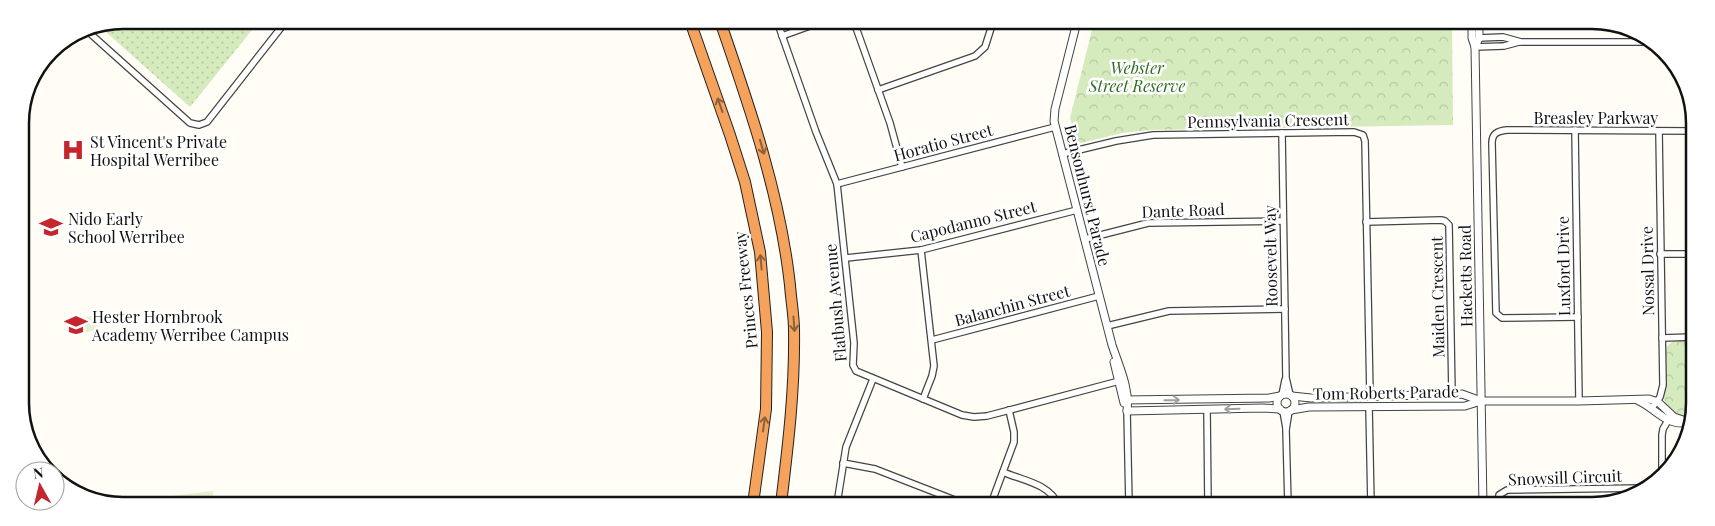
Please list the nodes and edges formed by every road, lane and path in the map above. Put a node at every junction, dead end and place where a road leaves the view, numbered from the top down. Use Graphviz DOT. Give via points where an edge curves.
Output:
graph roads {
  1 [pos="280,29"];
  2 [pos="693,29"];
  3 [pos="723,29"];
  4 [pos="780,29"];
  5 [pos="802,29"];
  6 [pos="856,29"];
  7 [pos="992,29"];
  8 [pos="1075,29"];
  9 [pos="1473,29"];
  10 [pos="1477,29"];
  11 [pos="91,34"];
  12 [pos="782,36"];
  13 [pos="1475,38"];
  14 [pos="1521,42"];
  15 [pos="1641,42"];
  16 [pos="1475,46"];
  17 [pos="878,90"];
  18 [pos="1055,127"];
  19 [pos="1575,130"];
  20 [pos="1659,131"];
  21 [pos="1686,131"];
  22 [pos="1282,133"];
  23 [pos="1062,154"];
  24 [pos="902,167"];
  25 [pos="838,184"];
  26 [pos="1077,210"];
  27 [pos="1283,221"];
  28 [pos="1366,222"];
  29 [pos="1085,239"];
  30 [pos="921,250"];
  31 [pos="1660,254"];
  32 [pos="1686,254"];
  33 [pos="846,258"];
  34 [pos="1099,296"];
  35 [pos="1285,309"];
  36 [pos="1578,318"];
  37 [pos="1107,326"];
  38 [pos="1686,337"];
  39 [pos="1662,338"];
  40 [pos="932,340"];
  41 [pos="1286,378"];
  42 [pos="873,379"];
  43 [pos="1121,381"];
  44 [pos="1452,394"];
  45 [pos="1281,396"];
  46 [pos="1291,396"];
  47 [pos="1370,396"];
  48 [pos="923,399"];
  49 [pos="1126,400"];
  50 [pos="1636,400"];
  51 [pos="1481,401"];
  52 [pos="1579,401"];
  53 [pos="1658,402"];
  54 [pos="1369,407"];
  55 [pos="1652,408"];
  56 [pos="1009,410"];
  57 [pos="1207,410"];
  58 [pos="1286,410"];
  59 [pos="1127,411"];
  60 [pos="1669,418"];
  61 [pos="1684,421"];
  62 [pos="843,463"];
  63 [pos="1662,466"];
  64 [pos="758,472"];
  65 [pos="1003,472"];
  66 [pos="1632,488"];
  67 [pos="751,497"];
  68 [pos="754,497"];
  69 [pos="782,497"];
  70 [pos="838,497"];
  71 [pos="947,497"];
  72 [pos="993,497"];
  73 [pos="1054,497"];
  74 [pos="1129,497"];
  75 [pos="1208,497"];
  76 [pos="1288,497"];
  77 [pos="1371,497"];
  78 [pos="1483,497"];
  79 [pos="1499,497"];
  1 -- 11 [label="street" via="207,122 199,124 190,123"];
  64 -- 2 [label="highway, Princes Freeway, one-way" via="766,409 767,332 760,252 745,182"];
  3 -- 69 [label="highway, one-way" via="756,127 786,246 794,329 792,418"];
  4 -- 12 [label="street, Flatbush Avenue"];
  5 -- 12 [label="street"];
  6 -- 17 [label="street"];
  7 -- 17 [label="street" via="989,41 975,56"];
  8 -- 18 [label="street, Bensonhurst Parade" via="1056,109"];
  9 -- 13 [label="street, Hacketts Road"];
  10 -- 13 [label="street, Hacketts Road"];
  12 -- 25 [label="street, Flatbush Avenue"];
  13 -- 14 [label="street" via="1503,37"];
  13 -- 16 [label="street, Hacketts Road"];
  14 -- 15 [label="street"];
  14 -- 16 [label="street" via="1504,46"];
  16 -- 51 [label="street, Hacketts Road"];
  17 -- 24 [label="street"];
  18 -- 23 [label="street, Bensonhurst Parade"];
  18 -- 24 [label="street, Horatio Street"];
  19 -- 20 [label="street, Breasley Parkway"];
  19 -- 36 [label="street, Luxford Drive"];
  19 -- 36 [label="street, Breasley Parkway" via="1500,131 1492,142 1496,313 1502,318"];
  20 -- 21 [label="street, Breasley Parkway"];
  20 -- 31 [label="street, Nossal Drive"];
  22 -- 23 [label="street, Pennsylvania Crescent" via="1154,135"];
  22 -- 27 [label="street, Roosevelt Way"];
  22 -- 28 [label="street, Pennsylvania Crescent" via="1354,132 1363,135 1366,141"];
  23 -- 26 [label="street, Bensonhurst Parade"];
  24 -- 25 [label="street, Horatio Street"];
  25 -- 33 [label="street, Flatbush Avenue"];
  26 -- 29 [label="street, Bensonhurst Parade"];
  26 -- 30 [label="street, Capodanno Street"];
  27 -- 29 [label="street, Dante Road" via="1148,224"];
  27 -- 35 [label="street, Roosevelt Way"];
  28 -- 44 [label="street, Maiden Crescent" via="1441,220 1449,225"];
  28 -- 47 [label="street, Pennsylvania Crescent"];
  29 -- 34 [label="street, Bensonhurst Parade"];
  30 -- 33 [label="street, Capodanno Street"];
  30 -- 40 [label="street"];
  31 -- 32 [label="street"];
  31 -- 39 [label="street, Nossal Drive"];
  33 -- 42 [label="street, Flatbush Avenue" via="853,365 858,373"];
  34 -- 37 [label="street, Bensonhurst Parade"];
  34 -- 40 [label="street, Balanchin Street"];
  35 -- 37 [label="street" via="1169,311"];
  35 -- 41 [label="street, Roosevelt Way"];
  36 -- 52 [label="street, Luxford Drive"];
  37 -- 43 [label="street, Bensonhurst Parade"];
  38 -- 39 [label="street"];
  39 -- 53 [label="street, Nossal Drive" via="1663,385"];
  40 -- 48 [label="street" via="934,373"];
  41 -- 45 [label="street, Roosevelt Way"];
  41 -- 46 [label="street, Roosevelt Way"];
  42 -- 48 [label="street, Flatbush Avenue"];
  42 -- 62 [label="street" via="846,447"];
  43 -- 49 [label="street, Bensonhurst Parade"];
  43 -- 56 [label="street, Flatbush Avenue"];
  44 -- 47 [label="street, Tom Roberts Parade"];
  44 -- 51 [label="street, Tom Roberts Parade" via="1465,394"];
  45 -- 46 [label="street, Tom Roberts Parade"];
  49 -- 45 [label="street, one-way"];
  45 -- 58 [label="street" via="1277,404"];
  46 -- 47 [label="street, Tom Roberts Parade"];
  46 -- 58 [label="street" via="1295,403"];
  48 -- 56 [label="street, Flatbush Avenue" via="968,416 980,417"];
  49 -- 59 [label="street, Bensonhurst Parade"];
  50 -- 52 [label="street, Tom Roberts Parade"];
  50 -- 53 [label="street, Tom Roberts Parade"];
  50 -- 55 [label="street, Tom Roberts Parade"];
  51 -- 52 [label="street, Tom Roberts Parade"];
  51 -- 54 [label="street, Tom Roberts Parade" via="1465,406"];
  51 -- 78 [label="street, Hacketts Road"];
  53 -- 55 [label="street"];
  53 -- 60 [label="street, Tom Roberts Parade"];
  54 -- 58 [label="street, Tom Roberts Parade"];
  54 -- 77 [label="street"];
  55 -- 60 [label="street, Tom Roberts Parade"];
  56 -- 65 [label="street" via="1014,442"];
  58 -- 57 [label="street, Tom Roberts Parade, one-way"];
  57 -- 59 [label="street, Tom Roberts Parade"];
  57 -- 75 [label="street"];
  58 -- 76 [label="street"];
  59 -- 74 [label="street"];
  60 -- 61 [label="street, Tom Roberts Parade"];
  60 -- 63 [label="street" via="1662,429"];
  62 -- 70 [label="street"];
  62 -- 71 [label="street" via="870,467"];
  64 -- 67 [label="highway"];
  64 -- 68 [label="highway, Princes Freeway"];
  65 -- 72 [label="street"];
  65 -- 73 [label="street" via="1049,491"];
  66 -- 79 [label="street, Snowsill Circuit" via="1510,490 1500,493"];
}
